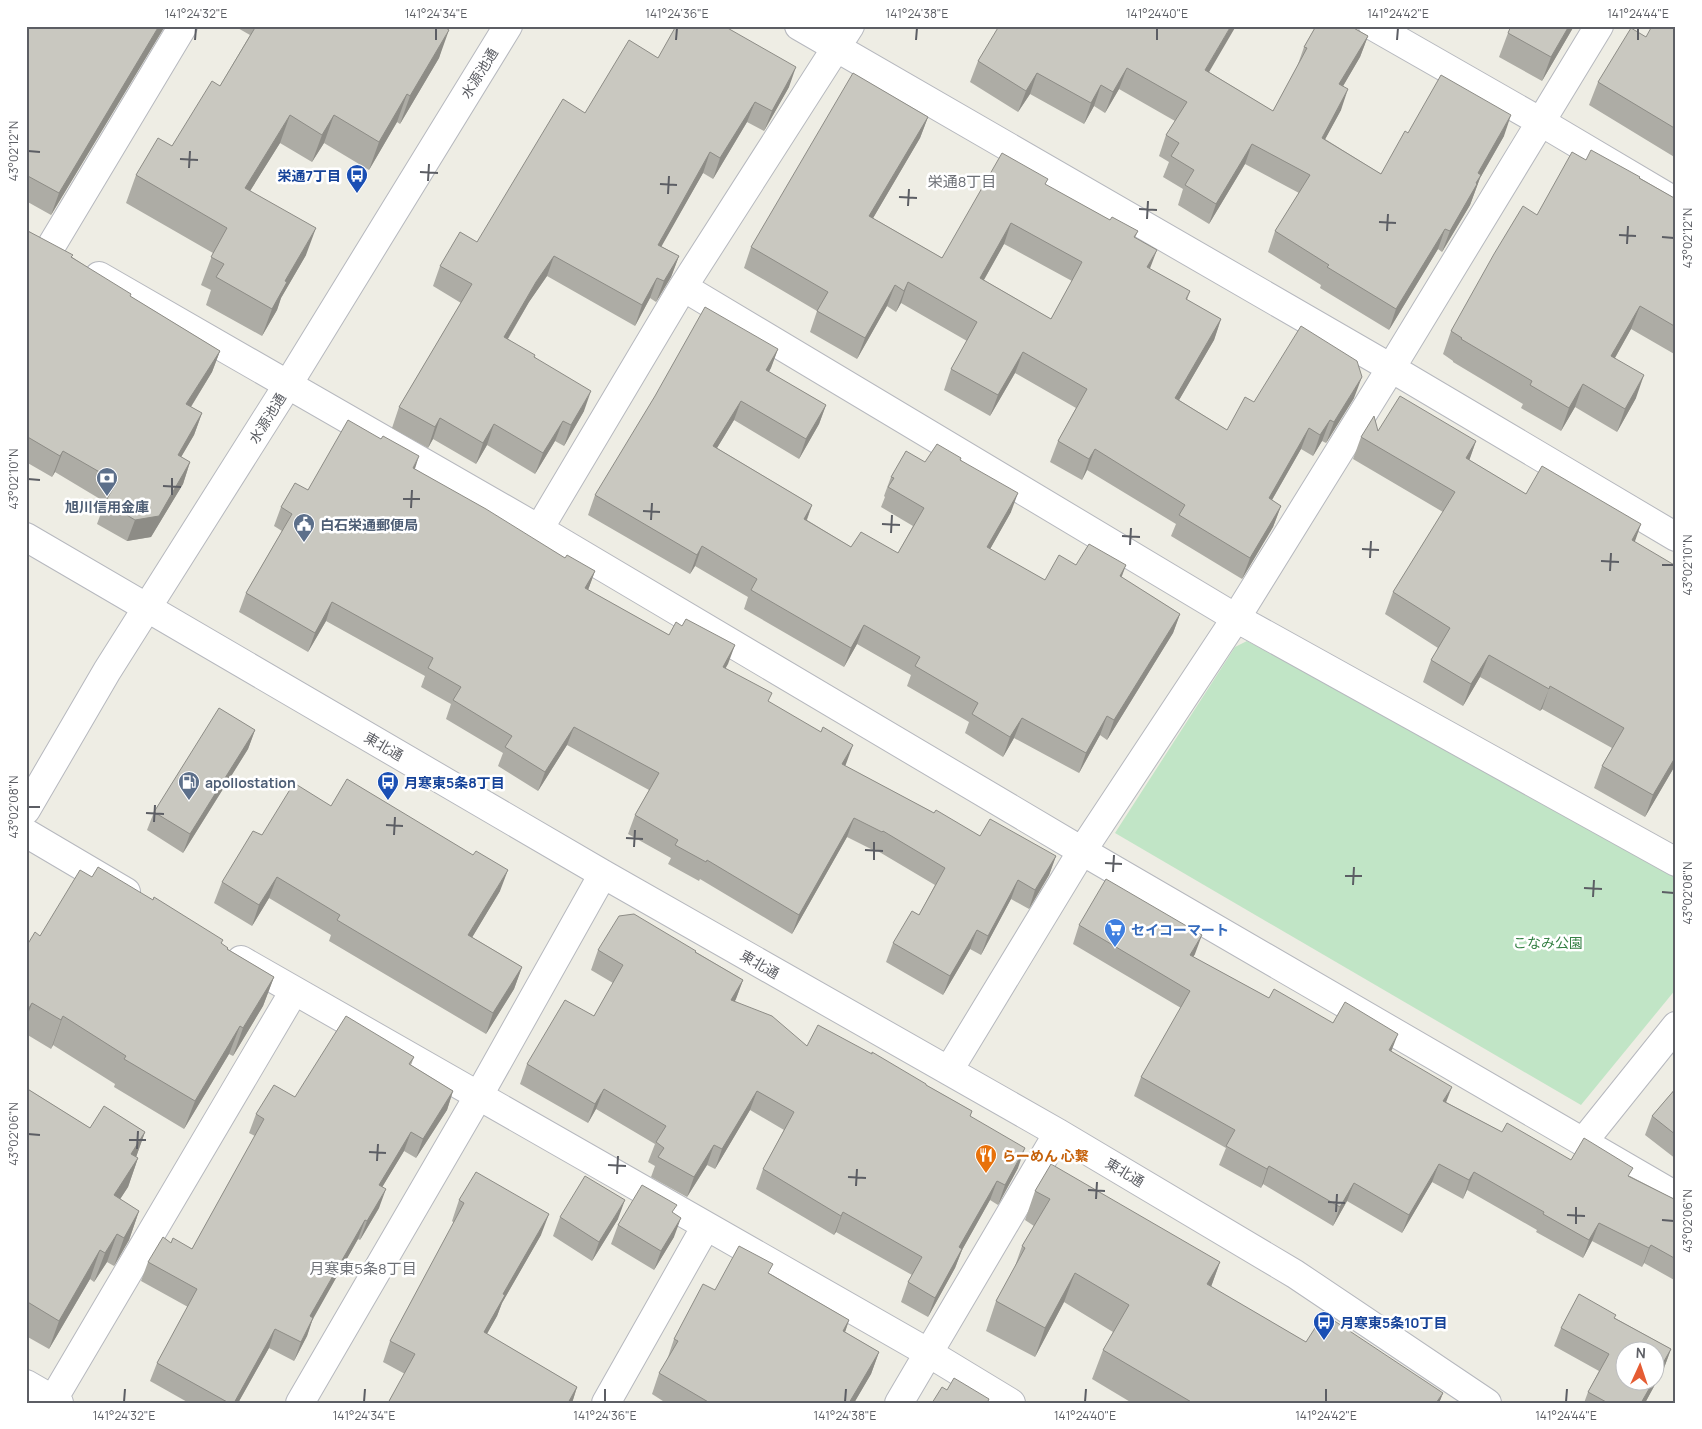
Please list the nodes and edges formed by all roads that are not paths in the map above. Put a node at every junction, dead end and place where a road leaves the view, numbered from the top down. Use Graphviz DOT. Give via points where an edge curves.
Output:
graph roads {
  1 [pos="183,26"];
  2 [pos="508,26"];
  3 [pos="799,26"];
  4 [pos="1373,26"];
  5 [pos="1599,26"];
  6 [pos="844,37"];
  7 [pos="1540,122"];
  8 [pos="1676,202"];
  9 [pos="26,234"];
  10 [pos="64,257"];
  11 [pos="683,287"];
  12 [pos="1391,368"];
  13 [pos="287,386"];
  14 [pos="539,529"];
  15 [pos="26,537"];
  16 [pos="1676,537"];
  17 [pos="146,608"];
  18 [pos="1236,618"];
  19 [pos="26,810"];
  20 [pos="26,833"];
  21 [pos="1082,851"];
  22 [pos="1676,862"];
  23 [pos="602,874"];
  24 [pos="143,902"];
  25 [pos="219,947"];
  26 [pos="294,991"];
  27 [pos="1676,1026"];
  28 [pos="949,1070"];
  29 [pos="479,1095"];
  30 [pos="1058,1133"];
  31 [pos="1583,1142"];
  32 [pos="1676,1196"];
  33 [pos="706,1226"];
  34 [pos="928,1352"];
  35 [pos="26,1384"];
  36 [pos="54,1402"];
  37 [pos="300,1403"];
  38 [pos="606,1403"];
  39 [pos="899,1403"];
  40 [pos="1011,1403"];
  41 [pos="1487,1403"];
  1 -- 10 [label="street"];
  2 -- 13 [label="street, 水源池通"];
  3 -- 6 [label="street"];
  4 -- 7 [label="street"];
  5 -- 7 [label="street"];
  6 -- 11 [label="street"];
  6 -- 12 [label="street"];
  7 -- 8 [label="street"];
  7 -- 12 [label="street"];
  9 -- 10 [label="street"];
  10 -- 13 [label="street"];
  11 -- 14 [label="street"];
  11 -- 18 [label="street"];
  12 -- 16 [label="street"];
  12 -- 18 [label="street"];
  13 -- 14 [label="street"];
  13 -- 17 [label="street, 水源池通"];
  14 -- 21 [label="street"];
  15 -- 17 [label="street, 東北通"];
  17 -- 19 [label="street, 水源池通"];
  17 -- 23 [label="street, 東北通"];
  18 -- 21 [label="street"];
  18 -- 22 [label="street"];
  20 -- 24 [label="street"];
  21 -- 28 [label="street"];
  21 -- 31 [label="street"];
  23 -- 28 [label="street, 東北通"];
  23 -- 29 [label="street"];
  25 -- 26 [label="street"];
  26 -- 29 [label="street"];
  26 -- 36 [label="street"];
  27 -- 31 [label="street"];
  28 -- 30 [label="street, 東北通"];
  29 -- 33 [label="street"];
  29 -- 37 [label="street"];
  30 -- 34 [label="street"];
  30 -- 41 [label="street, 東北通" via="1295,1274"];
  31 -- 32 [label="street"];
  33 -- 34 [label="street"];
  33 -- 38 [label="street"];
  34 -- 39 [label="street"];
  34 -- 40 [label="street"];
  35 -- 36 [label="street"];
}
